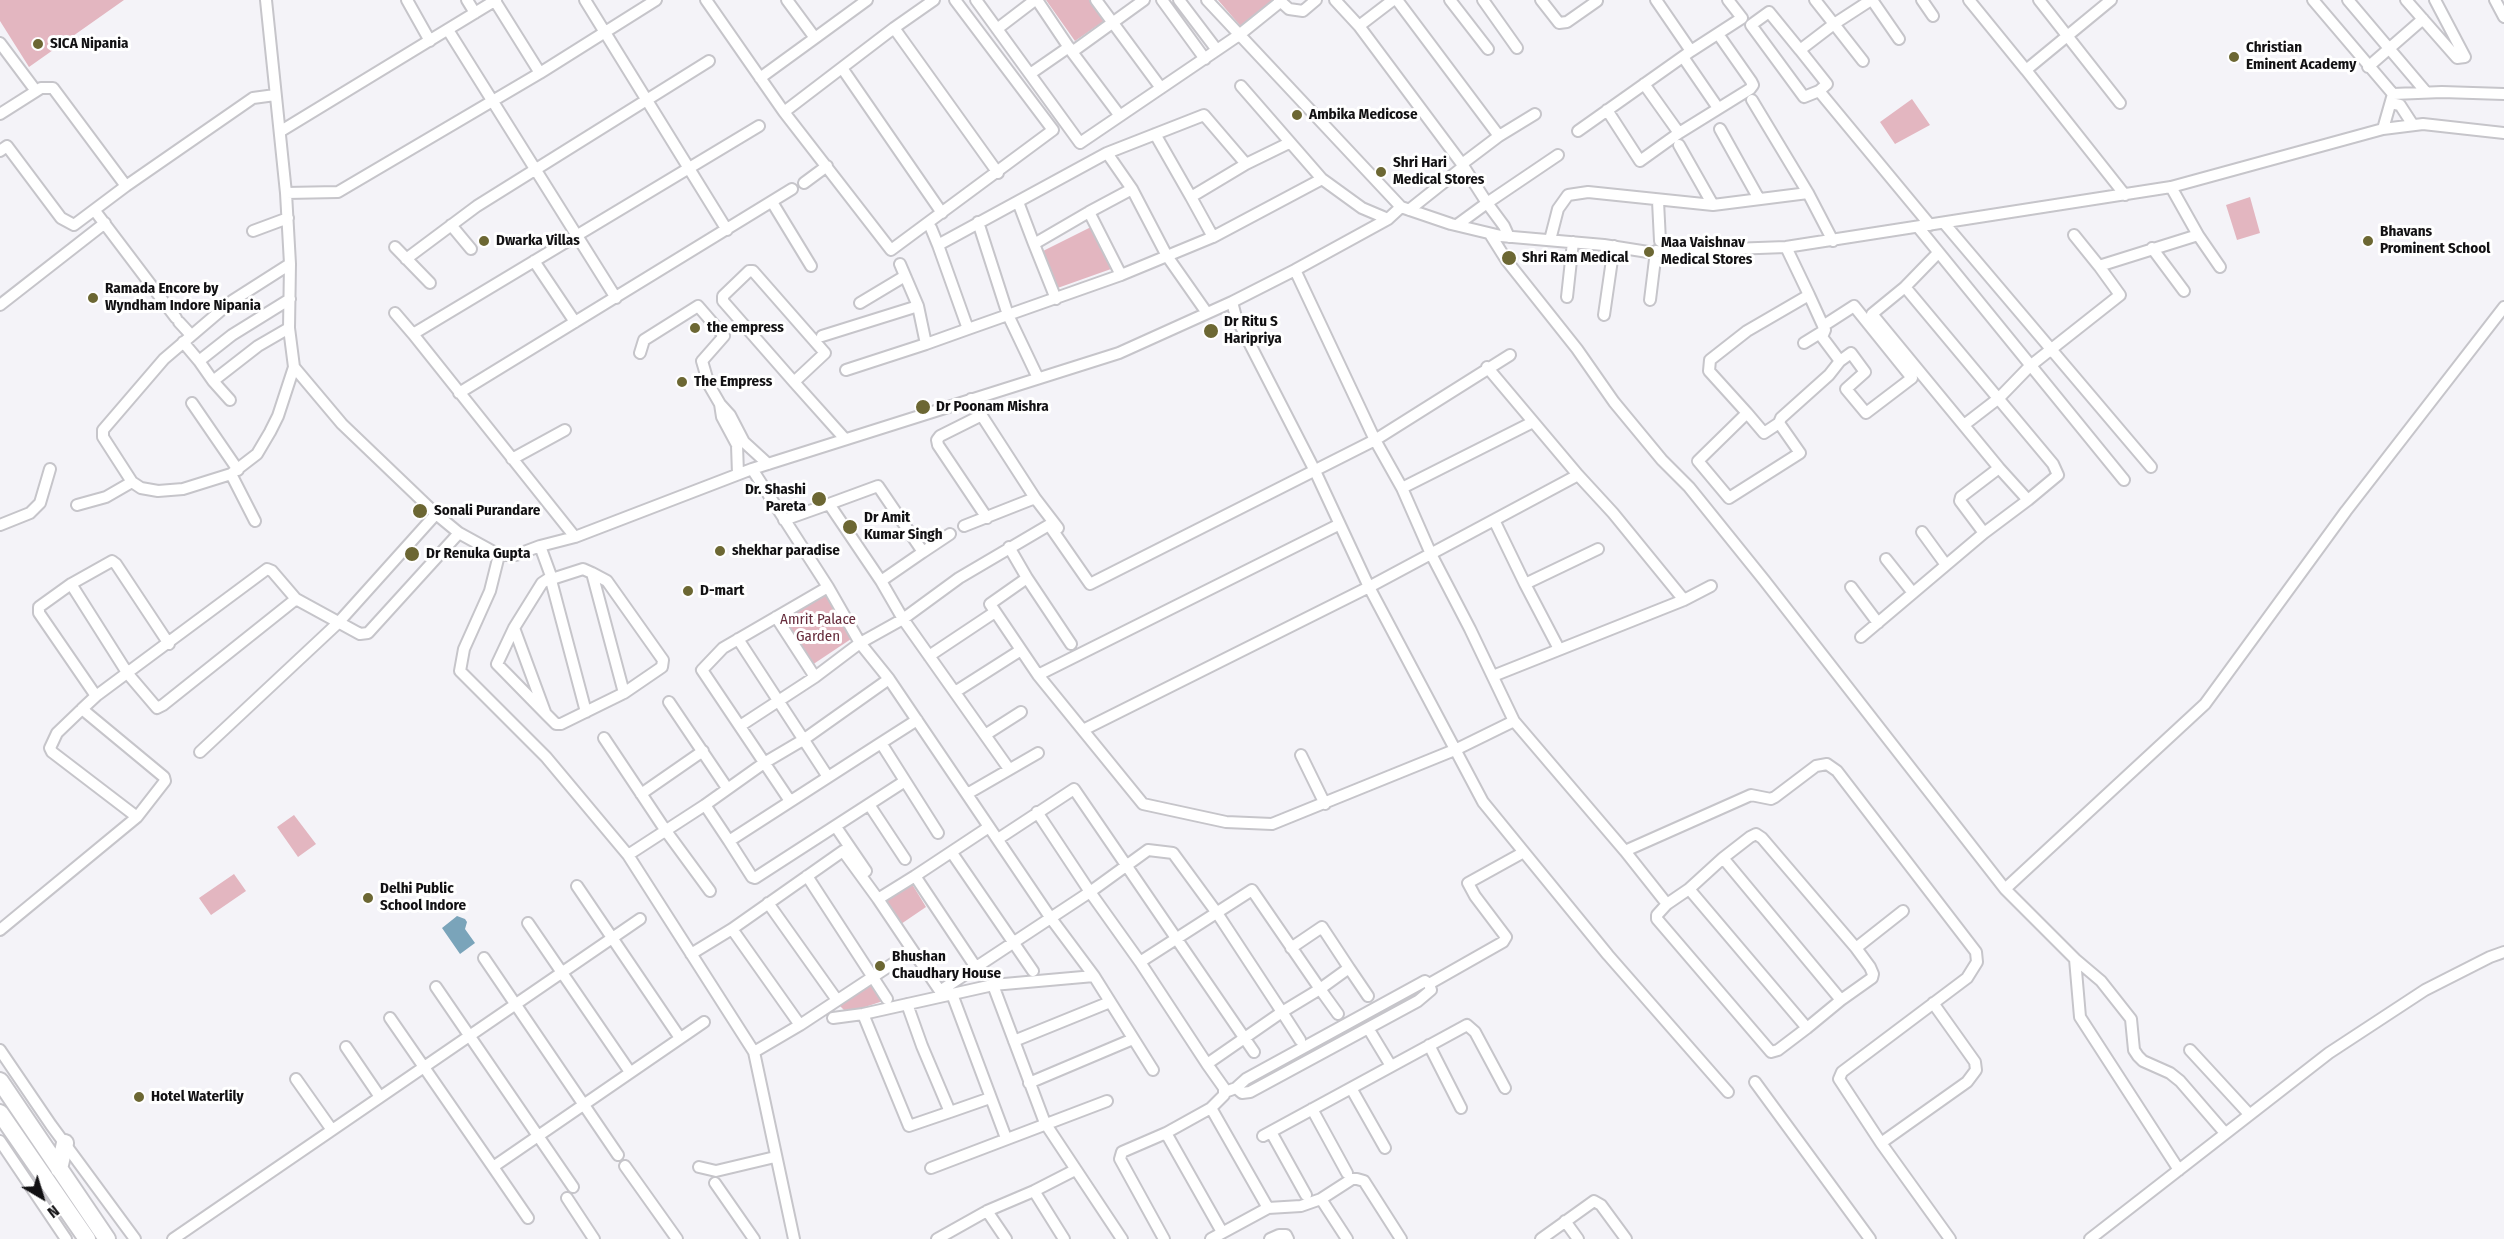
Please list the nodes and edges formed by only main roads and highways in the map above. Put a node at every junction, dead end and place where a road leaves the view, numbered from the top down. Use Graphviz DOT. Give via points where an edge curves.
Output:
graph roads {
  1 [pos="0,1081"];
  2 [pos="0,1113"];
  3 [pos="65,1143"];
  4 [pos="20,1168"];
  5 [pos="59,1169"];
  6 [pos="40,1170"];
  7 [pos="87,1239"];
  8 [pos="107,1239"];
  1 -- 5 [label="highway"];
  2 -- 6 [label="highway"];
  3 -- 5 [label="highway"];
  4 -- 6 [label="highway"];
  5 -- 8 [label="highway"];
  6 -- 7 [label="highway"];
}
